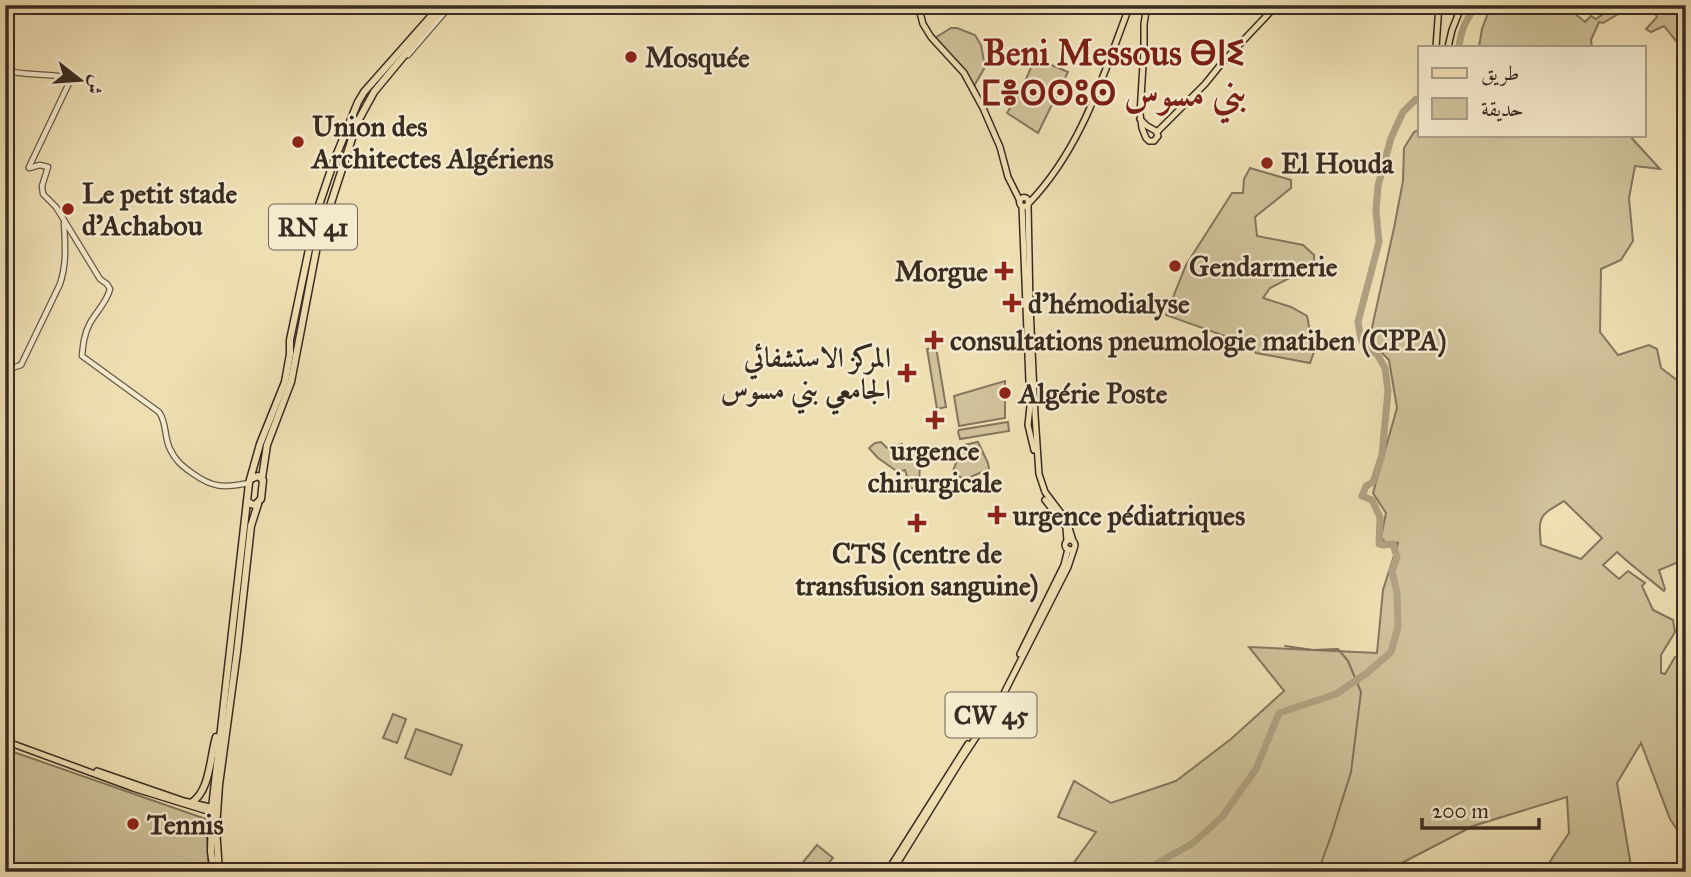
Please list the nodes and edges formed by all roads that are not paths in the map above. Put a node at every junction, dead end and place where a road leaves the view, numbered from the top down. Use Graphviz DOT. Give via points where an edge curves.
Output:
graph roads {
  1 [pos="444,5"];
  2 [pos="918,5"];
  3 [pos="1130,5"];
  4 [pos="1147,5"];
  5 [pos="1278,5"];
  6 [pos="1439,5"];
  7 [pos="1462,5"];
  8 [pos="1436,46"];
  9 [pos="1448,46"];
  10 [pos="399,58"];
  11 [pos="5,70"];
  12 [pos="1140,119"];
  13 [pos="1151,128"];
  14 [pos="1157,132"];
  15 [pos="1145,134"];
  16 [pos="328,178"];
  17 [pos="1025,202"];
  18 [pos="64,222"];
  19 [pos="317,246"];
  20 [pos="5,362"];
  21 [pos="262,478"];
  22 [pos="250,481"];
  23 [pos="234,486"];
  24 [pos="247,497"];
  25 [pos="258,504"];
  26 [pos="221,722"];
  27 [pos="5,740"];
  28 [pos="191,803"];
  29 [pos="215,811"];
  30 [pos="216,872"];
  31 [pos="890,872"];
  1 -- 10 [label="highway, RN 41"];
  2 -- 17 [label="main road" via="926,29 973,89 1012,184"];
  3 -- 17 [label="main road" via="1076,139 1048,182"];
  4 -- 12 [label="main road"];
  5 -- 14 [label="main road"];
  6 -- 8 [label="main road"];
  7 -- 9 [label="main road"];
  10 -- 16 [label="highway, RN 41" via="361,96"];
  10 -- 19 [label="highway, RN 41" via="361,115"];
  11 -- 18 [label="street" via="62,76 69,81 29,168 48,167 43,192"];
  12 -- 13 [label="main road"];
  12 -- 15 [label="main road"];
  13 -- 14 [label="main road"];
  13 -- 15 [label="main road"];
  14 -- 15 [label="main road" via="1153,141"];
  16 -- 19 [label="highway" via="334,181"];
  16 -- 22 [label="highway, RN 41" via="314,223 285,379"];
  17 -- 31 [label="main road, CW 45" via="1033,429 1043,488 1068,524 1070,541 1076,545 1000,701"];
  18 -- 20 [label="street" via="65,262 60,284 20,366"];
  18 -- 23 [label="street" via="110,289 85,334 82,356 159,412 170,448 181,465 207,484"];
  19 -- 21 [label="highway, RN 41" via="291,382 267,445"];
  21 -- 22 [label="highway"];
  21 -- 25 [label="highway"];
  22 -- 23 [label="street"];
  22 -- 24 [label="highway"];
  23 -- 24 [label="street"];
  24 -- 25 [label="highway" via="253,505"];
  24 -- 26 [label="highway"];
  25 -- 29 [label="highway" via="251,526"];
  26 -- 28 [label="highway" via="204,790"];
  26 -- 29 [label="highway"];
  27 -- 28 [label="main road"];
  27 -- 29 [label="main road" via="133,788"];
  28 -- 29 [label="main road"];
  29 -- 30 [label="highway"];
}
